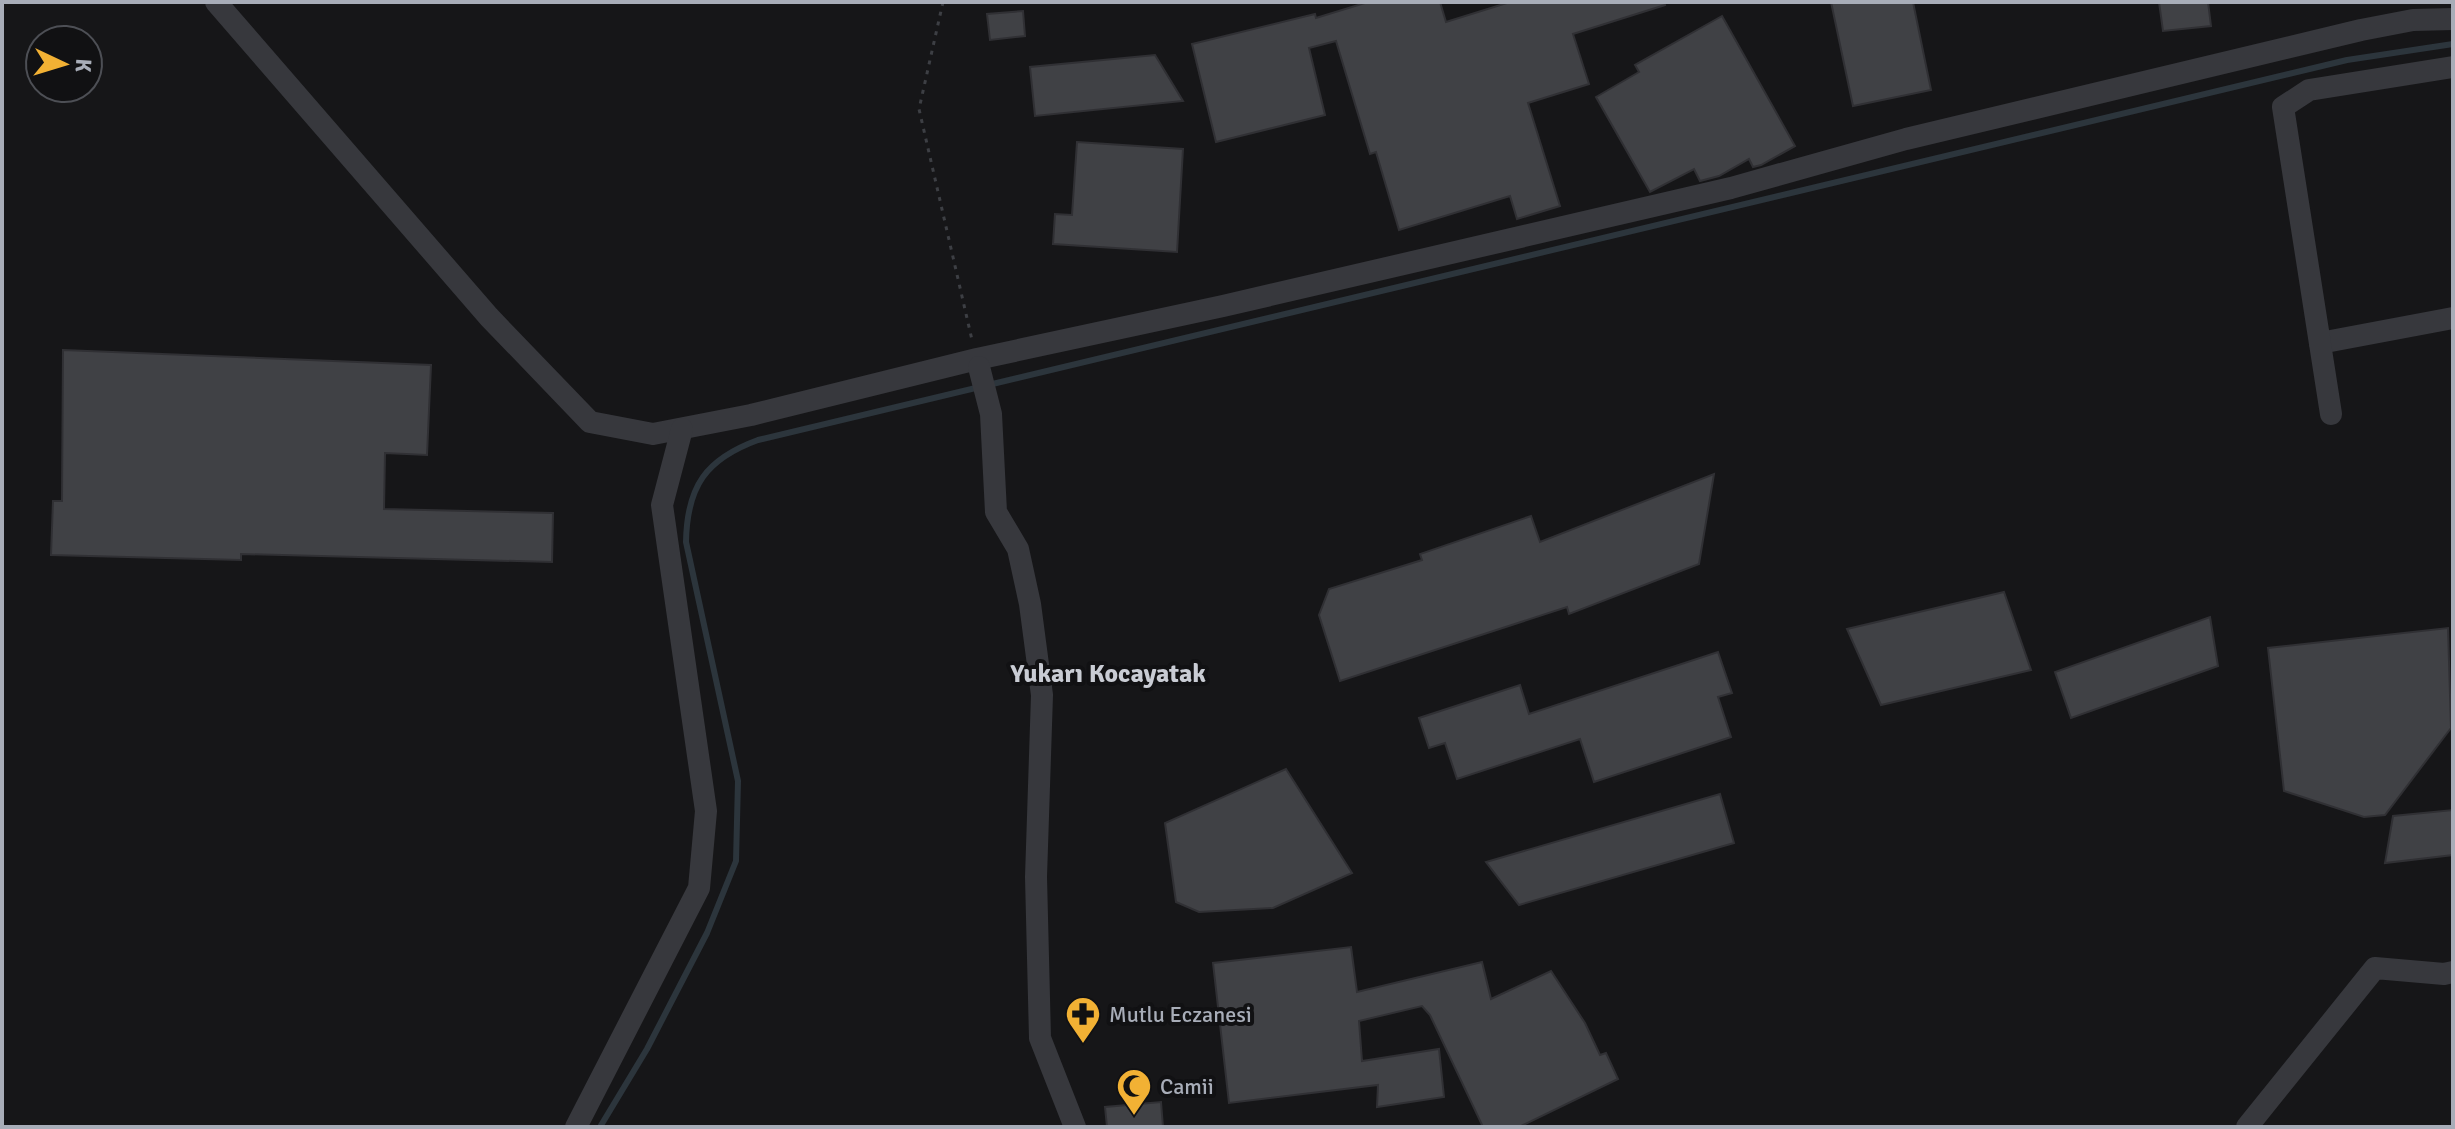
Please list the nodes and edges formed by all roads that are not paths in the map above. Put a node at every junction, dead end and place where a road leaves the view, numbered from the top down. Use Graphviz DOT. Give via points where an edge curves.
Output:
graph roads {
  1 [pos="216,2"];
  2 [pos="2453,19"];
  3 [pos="2453,67"];
  4 [pos="2453,318"];
  5 [pos="2320,343"];
  6 [pos="978,363"];
  7 [pos="2331,414"];
  8 [pos="682,429"];
  9 [pos="2453,972"];
  10 [pos="576,1127"];
  11 [pos="1075,1127"];
  12 [pos="2247,1127"];
  1 -- 8 [label="street" via="489,317 590,422 653,434"];
  2 -- 6 [label="street" via="2361,30 1906,139 1731,188"];
  3 -- 5 [label="street" via="2309,90 2283,107"];
  4 -- 5 [label="street"];
  5 -- 7 [label="street"];
  6 -- 8 [label="street"];
  6 -- 11 [label="street" via="991,414 996,512 1018,549 1042,695 1036,877 1040,1038"];
  8 -- 10 [label="street" via="662,505 706,811 699,888"];
  9 -- 12 [label="street" via="2375,968"];
}
